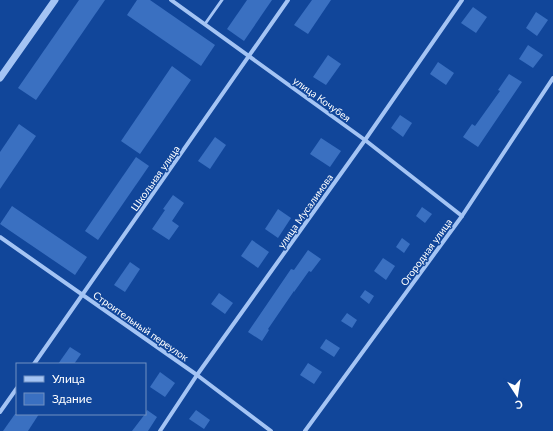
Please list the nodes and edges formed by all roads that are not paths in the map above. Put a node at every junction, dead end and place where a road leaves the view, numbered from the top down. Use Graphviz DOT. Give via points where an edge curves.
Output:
graph roads {
  1 [pos="55,0"];
  2 [pos="171,0"];
  3 [pos="222,0"];
  4 [pos="288,0"];
  5 [pos="462,0"];
  6 [pos="204,24"];
  7 [pos="250,57"];
  8 [pos="0,78"];
  9 [pos="553,78"];
  10 [pos="365,140"];
  11 [pos="462,216"];
  12 [pos="0,237"];
  13 [pos="83,294"];
  14 [pos="35,363"];
  15 [pos="197,376"];
  16 [pos="16,389"];
  17 [pos="0,412"];
  18 [pos="160,431"];
  19 [pos="271,431"];
  20 [pos="305,431"];
  1 -- 8 [label="street"];
  2 -- 6 [label="street, улица Кочубея"];
  3 -- 6 [label="lane"];
  4 -- 7 [label="street, Школьная улица"];
  5 -- 10 [label="street, улица Мусалимова"];
  6 -- 7 [label="street, улица Кочубея"];
  7 -- 10 [label="street, улица Кочубея"];
  7 -- 13 [label="street, Школьная улица"];
  9 -- 11 [label="street, Огородная улица"];
  10 -- 11 [label="street, улица Кочубея"];
  10 -- 15 [label="street, улица Мусалимова"];
  11 -- 20 [label="street, Огородная улица"];
  12 -- 13 [label="street, Строительный переулок"];
  13 -- 14 [label="street, Школьная улица"];
  13 -- 15 [label="street, Строительный переулок"];
  15 -- 18 [label="street, улица Мусалимова"];
  15 -- 19 [label="street, Строительный переулок"];
  16 -- 17 [label="street"];
}
